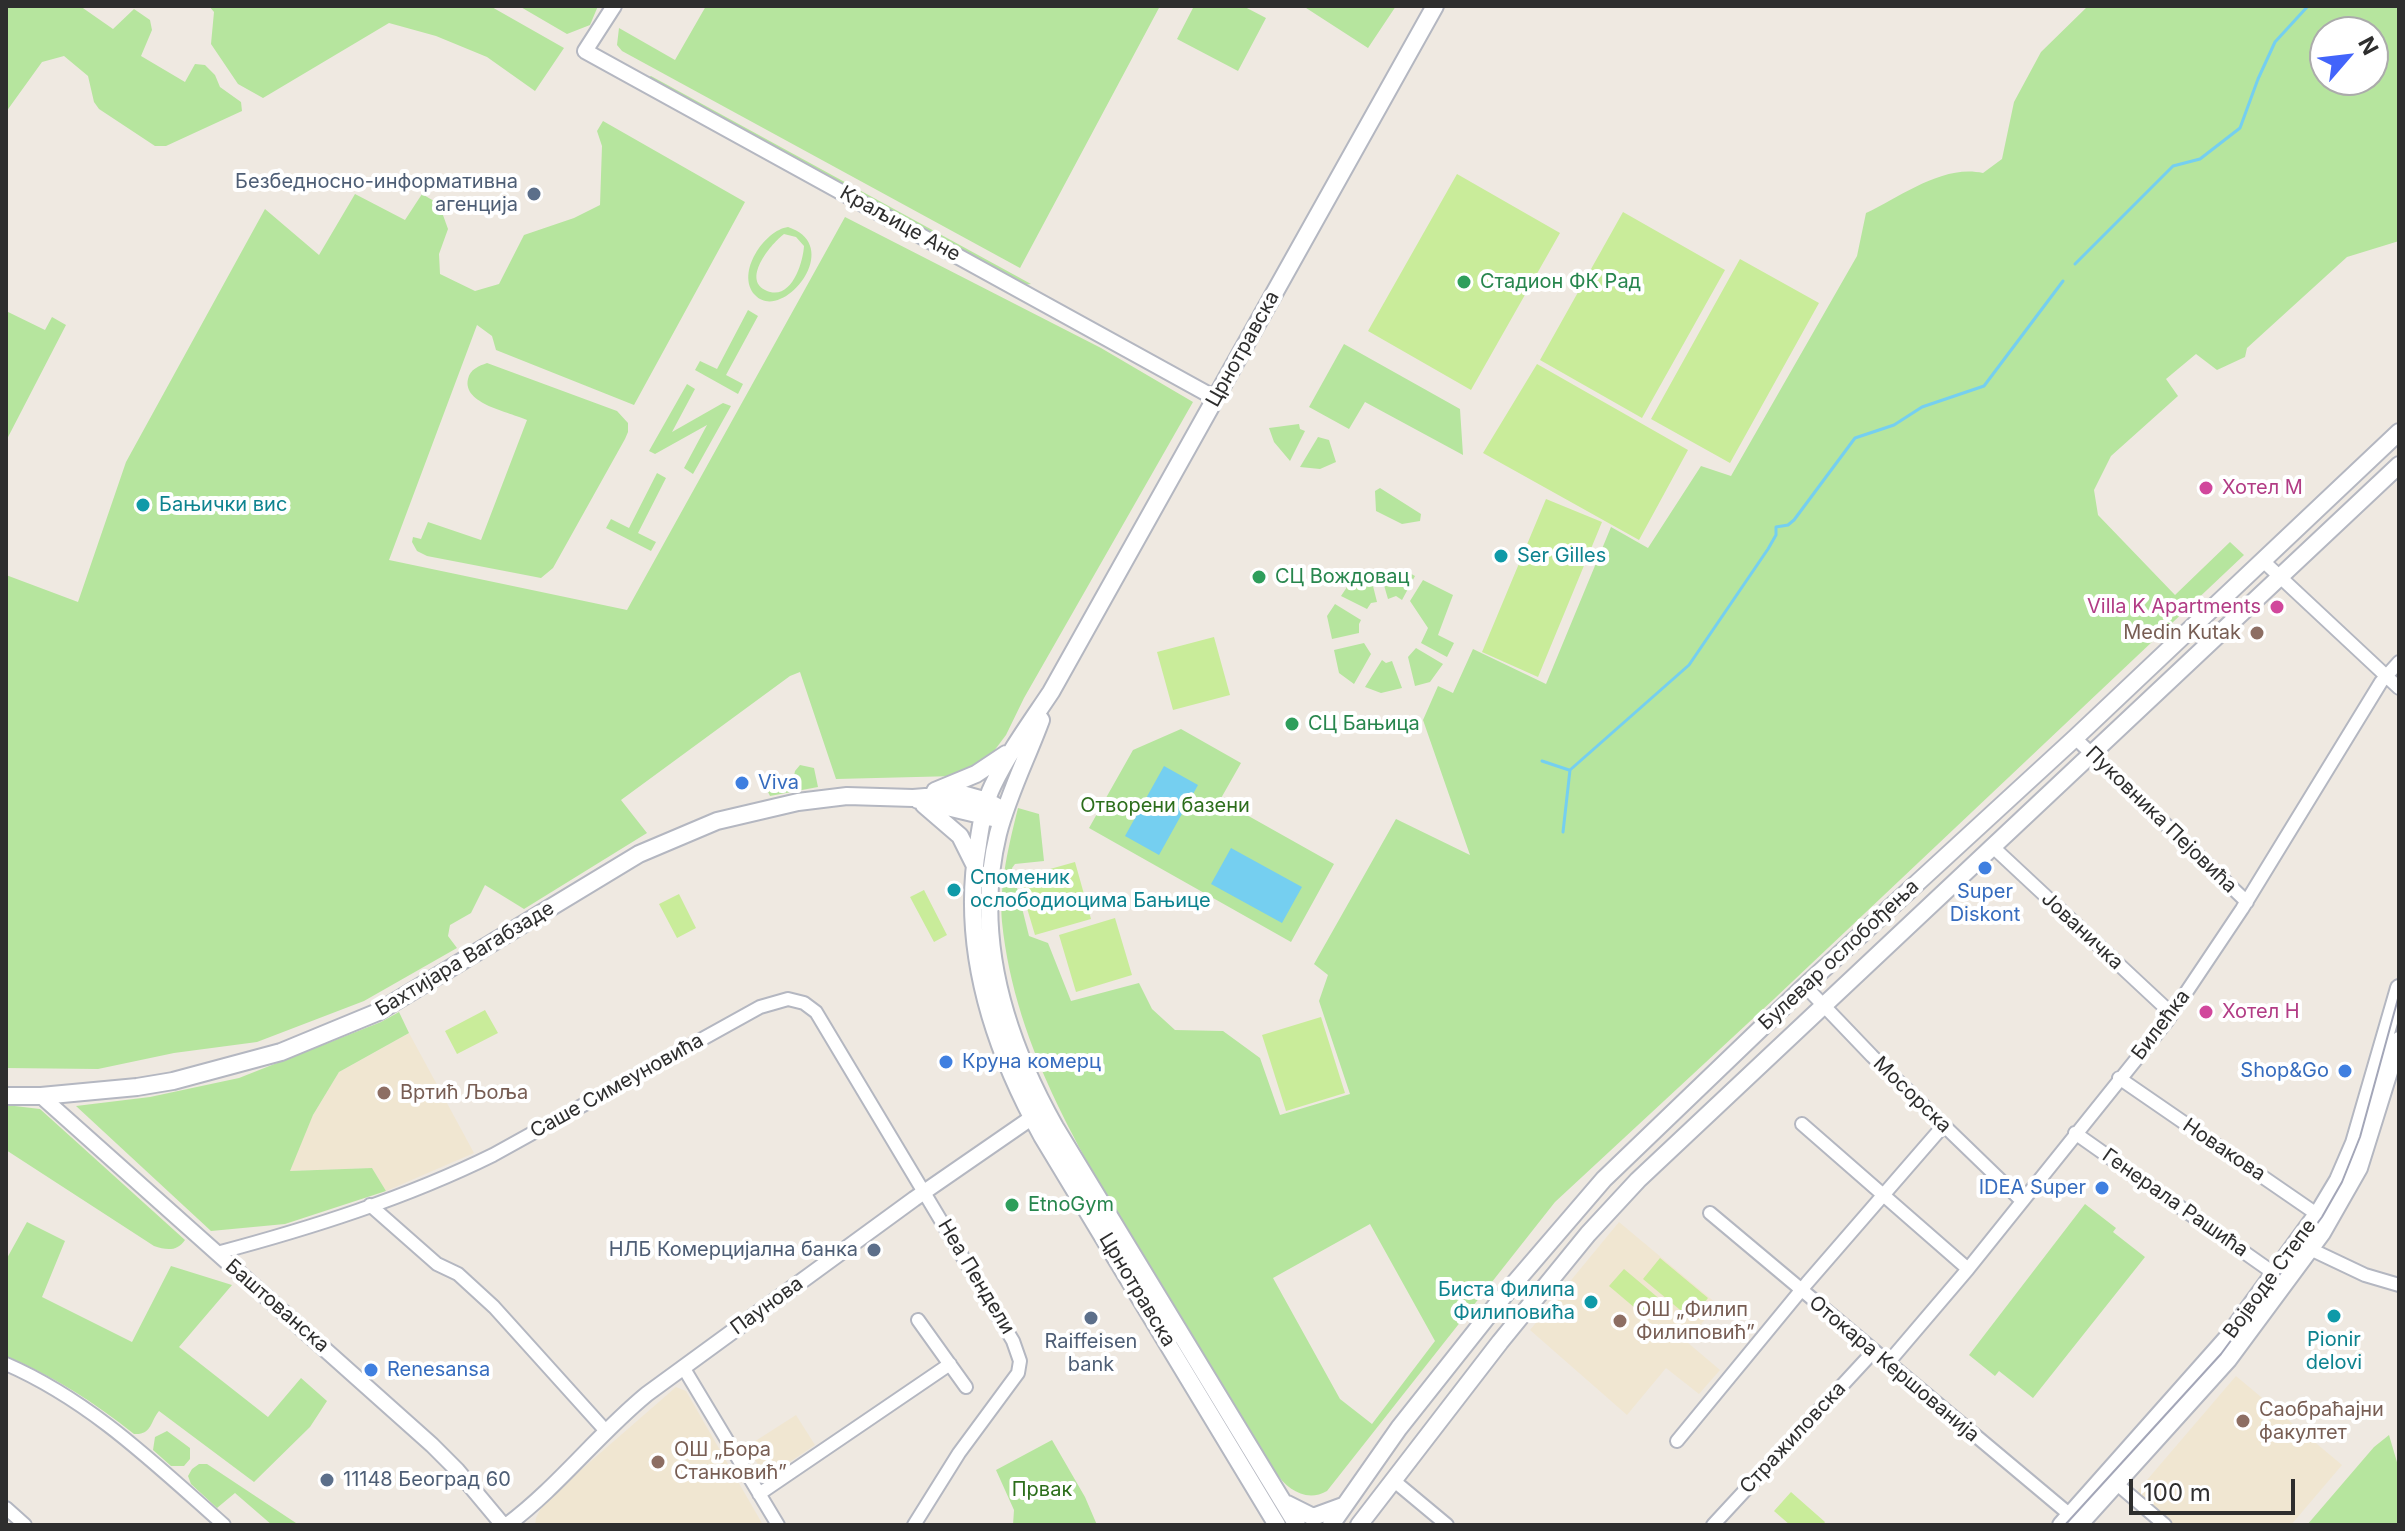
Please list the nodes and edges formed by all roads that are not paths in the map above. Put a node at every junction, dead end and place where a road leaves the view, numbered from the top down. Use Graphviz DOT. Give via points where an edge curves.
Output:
graph roads {
  1 [pos="614,6"];
  2 [pos="1435,6"];
  3 [pos="1215,398"];
  4 [pos="2399,432"];
  5 [pos="2399,465"];
  6 [pos="2262,560"];
  7 [pos="2279,577"];
  8 [pos="2399,662"];
  9 [pos="2386,675"];
  10 [pos="2399,688"];
  11 [pos="1051,692"];
  12 [pos="2075,738"];
  13 [pos="1016,745"];
  14 [pos="2091,754"];
  15 [pos="913,798"];
  16 [pos="985,808"];
  17 [pos="1003,816"];
  18 [pos="1993,847"];
  19 [pos="974,864"];
  20 [pos="2247,902"];
  21 [pos="1805,986"];
  22 [pos="2399,988"];
  23 [pos="1823,1005"];
  24 [pos="2172,1014"];
  25 [pos="2399,1040"];
  26 [pos="2119,1078"];
  27 [pos="6,1096"];
  28 [pos="41,1096"];
  29 [pos="1038,1113"];
  30 [pos="1802,1124"];
  31 [pos="1944,1125"];
  32 [pos="2075,1133"];
  33 [pos="925,1191"];
  34 [pos="1882,1196"];
  35 [pos="2022,1201"];
  36 [pos="370,1205"];
  37 [pos="1710,1213"];
  38 [pos="2323,1218"];
  39 [pos="2305,1246"];
  40 [pos="217,1253"];
  41 [pos="1536,1255"];
  42 [pos="1968,1269"];
  43 [pos="1557,1272"];
  44 [pos="2275,1274"];
  45 [pos="2399,1285"];
  46 [pos="1801,1291"];
  47 [pos="918,1320"];
  48 [pos="1462,1349"];
  49 [pos="1873,1352"];
  50 [pos="6,1364"];
  51 [pos="950,1364"];
  52 [pos="1887,1364"];
  53 [pos="1482,1365"];
  54 [pos="683,1367"];
  55 [pos="966,1387"];
  56 [pos="605,1430"];
  57 [pos="1677,1441"];
  58 [pos="1393,1480"];
  59 [pos="2117,1484"];
  60 [pos="759,1494"];
  61 [pos="1282,1501"];
  62 [pos="1348,1504"];
  63 [pos="6,1508"];
  64 [pos="2073,1522"];
  65 [pos="25,1525"];
  66 [pos="224,1525"];
  67 [pos="505,1525"];
  68 [pos="778,1525"];
  69 [pos="914,1525"];
  70 [pos="1277,1525"];
  71 [pos="1297,1525"];
  72 [pos="1331,1525"];
  73 [pos="1359,1525"];
  74 [pos="1447,1525"];
  75 [pos="1713,1525"];
  76 [pos="2165,1525"];
  1 -- 3 [label="street, Краљице Ане" via="585,51"];
  2 -- 3 [label="main road, Црнотравска"];
  3 -- 11 [label="main road, Црнотравска"];
  4 -- 6 [label="main road, Булевар ослобођења"];
  5 -- 7 [label="main road, Булевар ослобођења"];
  6 -- 7 [label="street"];
  6 -- 12 [label="main road, Булевар ослобођења"];
  7 -- 9 [label="street"];
  7 -- 14 [label="main road, Булевар ослобођења"];
  8 -- 9 [label="street, Билећка"];
  9 -- 10 [label="street"];
  9 -- 20 [label="street, Билећка"];
  11 -- 13 [label="main road, Црнотравска"];
  11 -- 17 [label="main road, Црнотравска"];
  12 -- 14 [label="street, Пуковника Пејовића"];
  12 -- 21 [label="main road, Булевар ослобођења"];
  13 -- 15 [label="main road" via="976,774"];
  13 -- 16 [label="main road, Црнотравска"];
  14 -- 18 [label="main road, Булевар ослобођења"];
  14 -- 20 [label="street, Пуковника Пејовића"];
  15 -- 16 [label="main road, Бахтијара Вагабзаде" via="962,794"];
  15 -- 19 [label="main road" via="960,836"];
  15 -- 28 [label="main road, Бахтијара Вагабзаде" via="830,798 709,824 639,854 378,1012 327,1034 173,1081"];
  16 -- 17 [label="main road, Бахтијара Вагабзаде"];
  16 -- 19 [label="main road, Црнотравска"];
  17 -- 29 [label="main road, Црнотравска" via="988,893 993,952 1012,1037"];
  18 -- 23 [label="main road, Булевар ослобођења"];
  18 -- 24 [label="street, Јованичка"];
  19 -- 29 [label="main road, Црнотравска" via="975,936 985,998 1005,1062"];
  20 -- 24 [label="street, Билећка"];
  21 -- 23 [label="street, Мосорска"];
  21 -- 41 [label="main road, Булевар ослобођења" via="1621,1161"];
  22 -- 38 [label="main road, Војводе Степе" via="2354,1143"];
  23 -- 31 [label="street, Мосорска"];
  23 -- 43 [label="main road, Булевар ослобођења" via="1638,1180"];
  24 -- 26 [label="street, Билећка"];
  25 -- 38 [label="main road, Војводе Степе" via="2359,1168"];
  26 -- 32 [label="street, Билећка"];
  26 -- 38 [label="street, Новакова"];
  27 -- 28 [label="main road, Бахтијара Вагабзаде"];
  28 -- 40 [label="street, Баштованска"];
  29 -- 33 [label="street, Паунова"];
  29 -- 61 [label="main road, Црнотравска"];
  29 -- 70 [label="main road, Црнотравска"];
  30 -- 34 [label="street"];
  31 -- 34 [label="street"];
  31 -- 35 [label="street, Мосорска"];
  32 -- 35 [label="street, Билећка"];
  32 -- 44 [label="street, Генерала Рашића"];
  33 -- 36 [label="street, Саше Симеуновића" via="816,1012 788,999 760,1007 493,1155"];
  33 -- 54 [label="street, Паунова"];
  33 -- 69 [label="street, Неа Пендели" via="1020,1361 1013,1380"];
  34 -- 42 [label="street"];
  34 -- 46 [label="street"];
  35 -- 42 [label="street, Билећка"];
  36 -- 40 [label="street, Саше Симеуновића"];
  36 -- 56 [label="street" via="494,1307"];
  37 -- 46 [label="street, Отокара Кершованија"];
  38 -- 39 [label="main road, Војводе Степе"];
  39 -- 44 [label="main road, Војводе Степе"];
  39 -- 45 [label="street"];
  39 -- 59 [label="main road, Војводе Степе" via="2228,1360"];
  40 -- 67 [label="street, Баштованска" via="443,1455"];
  41 -- 43 [label="main road"];
  41 -- 48 [label="main road, Булевар ослобођења"];
  42 -- 52 [label="street, Билећка"];
  43 -- 53 [label="main road, Булевар ослобођења"];
  44 -- 64 [label="main road, Војводе Степе"];
  46 -- 49 [label="street, Отокара Кершованија"];
  46 -- 57 [label="street"];
  47 -- 51 [label="street"];
  48 -- 53 [label="main road"];
  48 -- 62 [label="main road, Булевар ослобођења"];
  49 -- 52 [label="street, Отокара Кершованија"];
  49 -- 75 [label="street, Стражиловска"];
  50 -- 66 [label="street" via="94,1413"];
  51 -- 55 [label="street"];
  51 -- 60 [label="street"];
  52 -- 64 [label="street, Отокара Кершованија"];
  53 -- 58 [label="main road, Булевар ослобођења"];
  54 -- 56 [label="street, Паунова"];
  54 -- 60 [label="street"];
  56 -- 67 [label="street, Паунова" via="551,1487"];
  58 -- 73 [label="main road, Булевар ослобођења"];
  58 -- 74 [label="street"];
  59 -- 64 [label="main road, Војводе Степе"];
  59 -- 76 [label="street"];
  60 -- 68 [label="street"];
  61 -- 62 [label="main road" via="1313,1517"];
  61 -- 71 [label="main road, Црнотравска"];
  62 -- 72 [label="main road, Булевар ослобођења"];
  63 -- 65 [label="street"];
}
